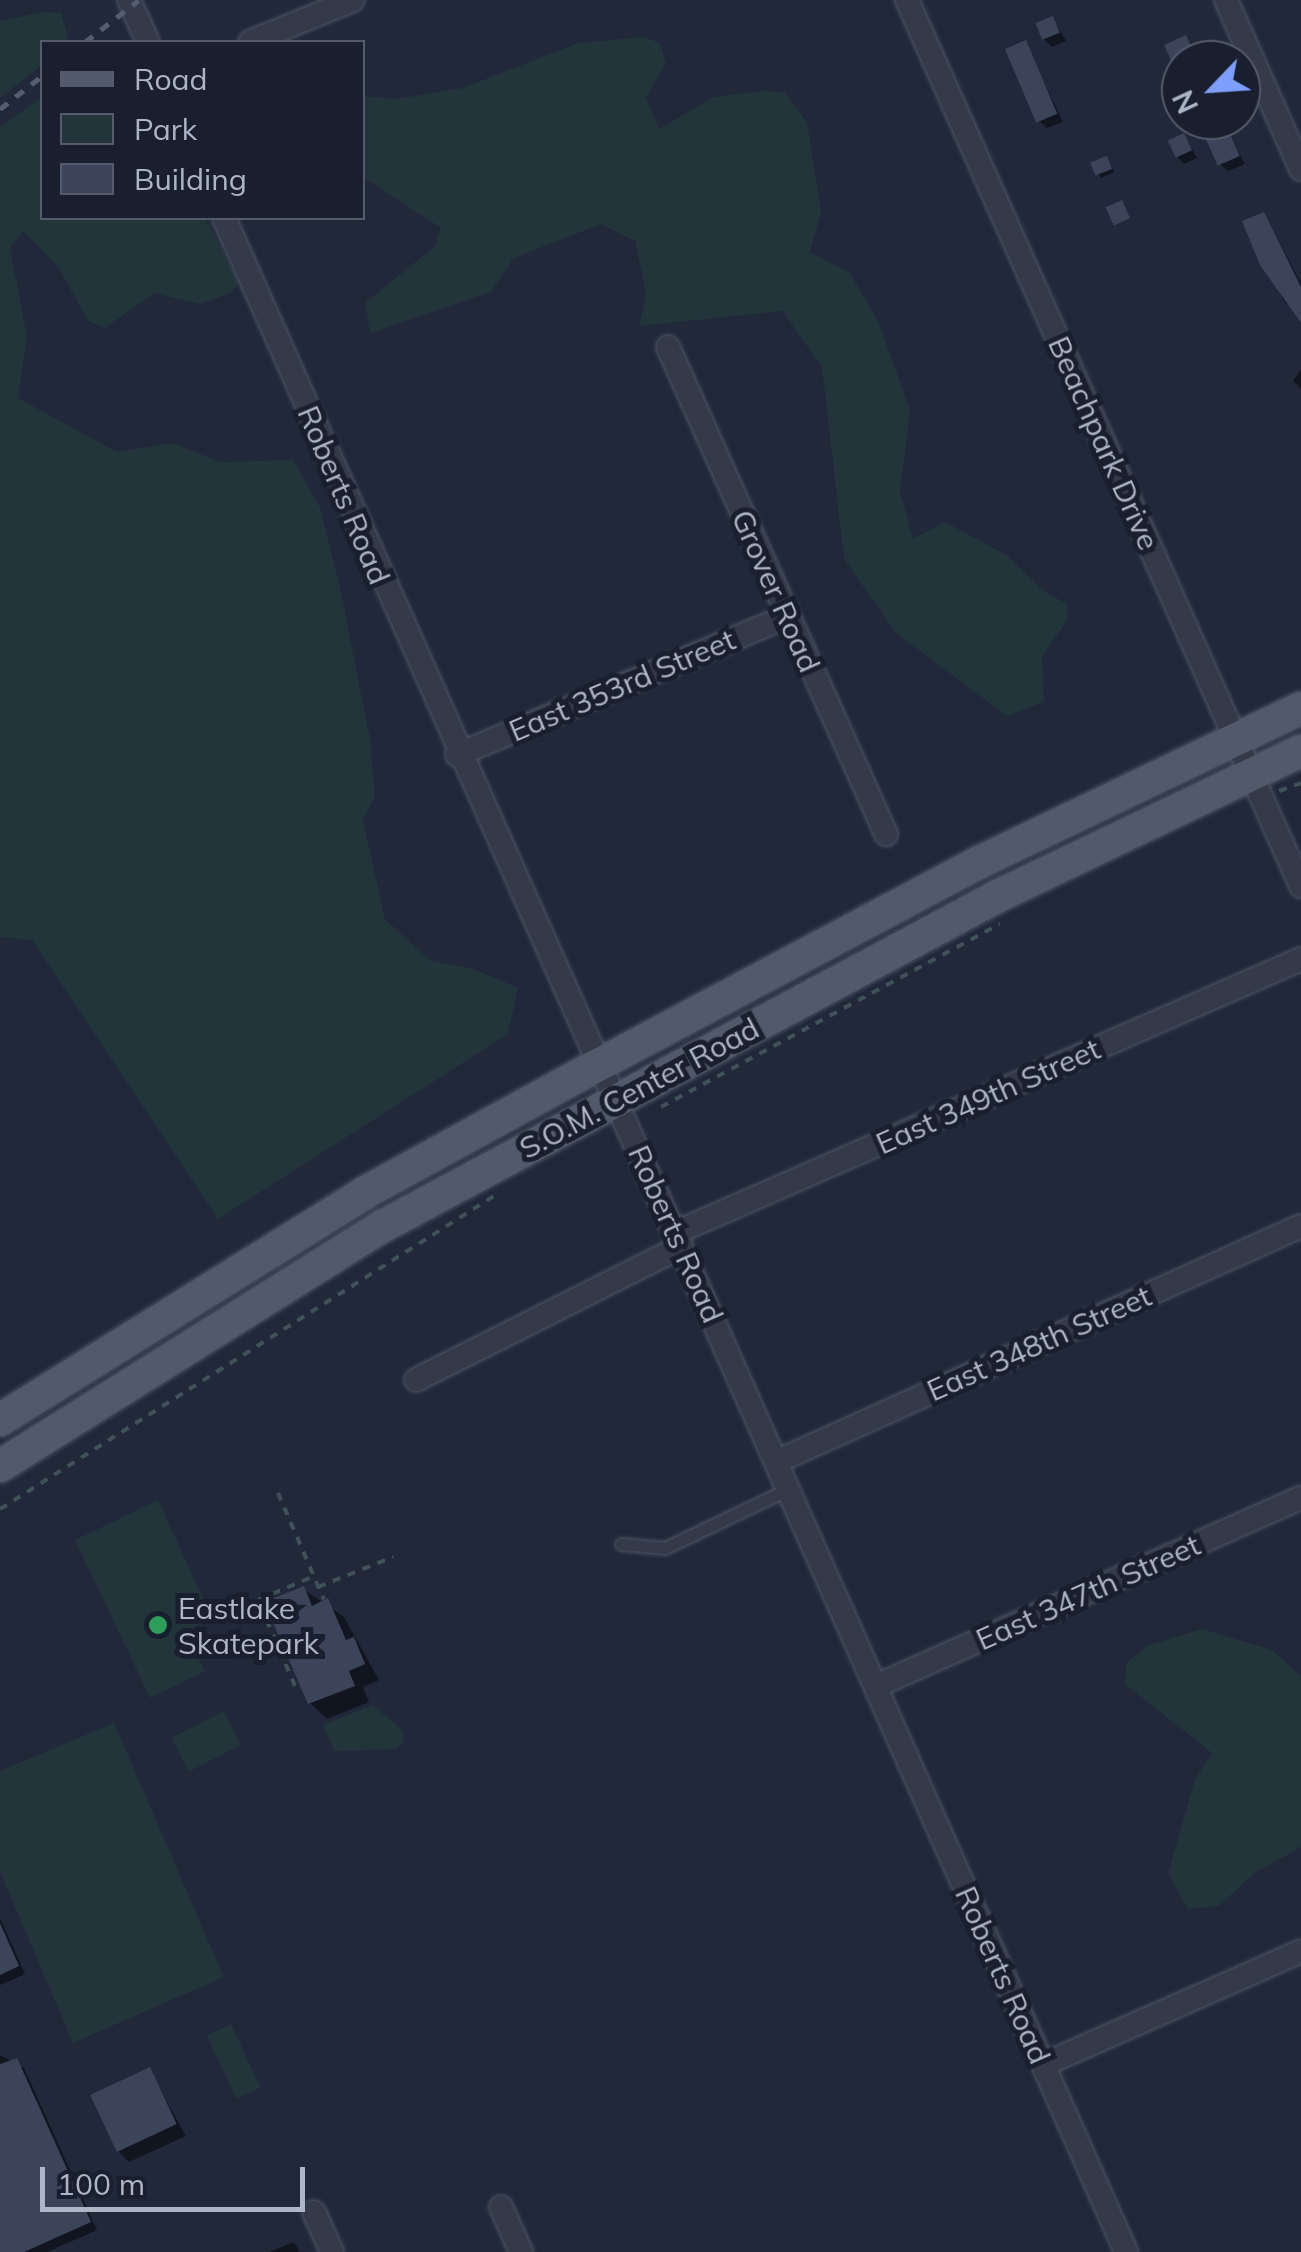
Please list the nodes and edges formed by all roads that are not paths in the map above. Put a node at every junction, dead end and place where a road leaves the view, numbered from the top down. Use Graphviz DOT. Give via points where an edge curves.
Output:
graph roads {
  1 [pos="129,0"];
  2 [pos="354,0"];
  3 [pos="906,0"];
  4 [pos="1226,0"];
  5 [pos="147,40"];
  6 [pos="255,40"];
  7 [pos="1301,169"];
  8 [pos="225,220"];
  9 [pos="668,347"];
  10 [pos="787,616"];
  11 [pos="1301,708"];
  12 [pos="1236,740"];
  13 [pos="1301,751"];
  14 [pos="457,755"];
  15 [pos="1266,783"];
  16 [pos="886,834"];
  17 [pos="1301,886"];
  18 [pos="1301,959"];
  19 [pos="598,1065"];
  20 [pos="616,1098"];
  21 [pos="1301,1226"];
  22 [pos="678,1240"];
  23 [pos="416,1380"];
  24 [pos="0,1420"];
  25 [pos="778,1461"];
  26 [pos="0,1466"];
  27 [pos="790,1488"];
  28 [pos="1301,1498"];
  29 [pos="621,1544"];
  30 [pos="876,1686"];
  31 [pos="1301,1951"];
  32 [pos="1042,2065"];
  33 [pos="501,2207"];
  34 [pos="314,2212"];
  35 [pos="332,2252"];
  36 [pos="520,2252"];
  37 [pos="1126,2252"];
  1 -- 5 [label="street"];
  2 -- 6 [label="street"];
  3 -- 12 [label="street, Beachpark Drive"];
  4 -- 7 [label="street"];
  8 -- 14 [label="street, Roberts Road"];
  9 -- 10 [label="street, Grover Road"];
  10 -- 14 [label="street, East 353rd Street"];
  10 -- 16 [label="street, Grover Road"];
  11 -- 12 [label="main road, S.O.M. Center Road"];
  12 -- 15 [label="street, Beachpark Drive"];
  12 -- 19 [label="main road, S.O.M. Center Road" via="980,862"];
  13 -- 15 [label="main road, S.O.M. Center Road"];
  14 -- 19 [label="street, Roberts Road"];
  15 -- 17 [label="street, Beachpark Drive"];
  15 -- 20 [label="main road, S.O.M. Center Road" via="998,896"];
  18 -- 22 [label="street, East 349th Street"];
  19 -- 20 [label="street, Roberts Road"];
  19 -- 24 [label="main road, S.O.M. Center Road" via="364,1193"];
  20 -- 22 [label="street, Roberts Road"];
  20 -- 26 [label="main road, S.O.M. Center Road" via="383,1226"];
  21 -- 25 [label="street, East 348th Street"];
  22 -- 23 [label="street, East 349th Street"];
  22 -- 25 [label="street, Roberts Road"];
  25 -- 27 [label="street, Roberts Road"];
  27 -- 29 [label="lane" via="665,1548"];
  27 -- 30 [label="street, Roberts Road"];
  28 -- 30 [label="street, East 347th Street"];
  30 -- 32 [label="street, Roberts Road"];
  31 -- 32 [label="street"];
  32 -- 37 [label="street, Roberts Road"];
  33 -- 36 [label="street"];
  34 -- 35 [label="street"];
}
